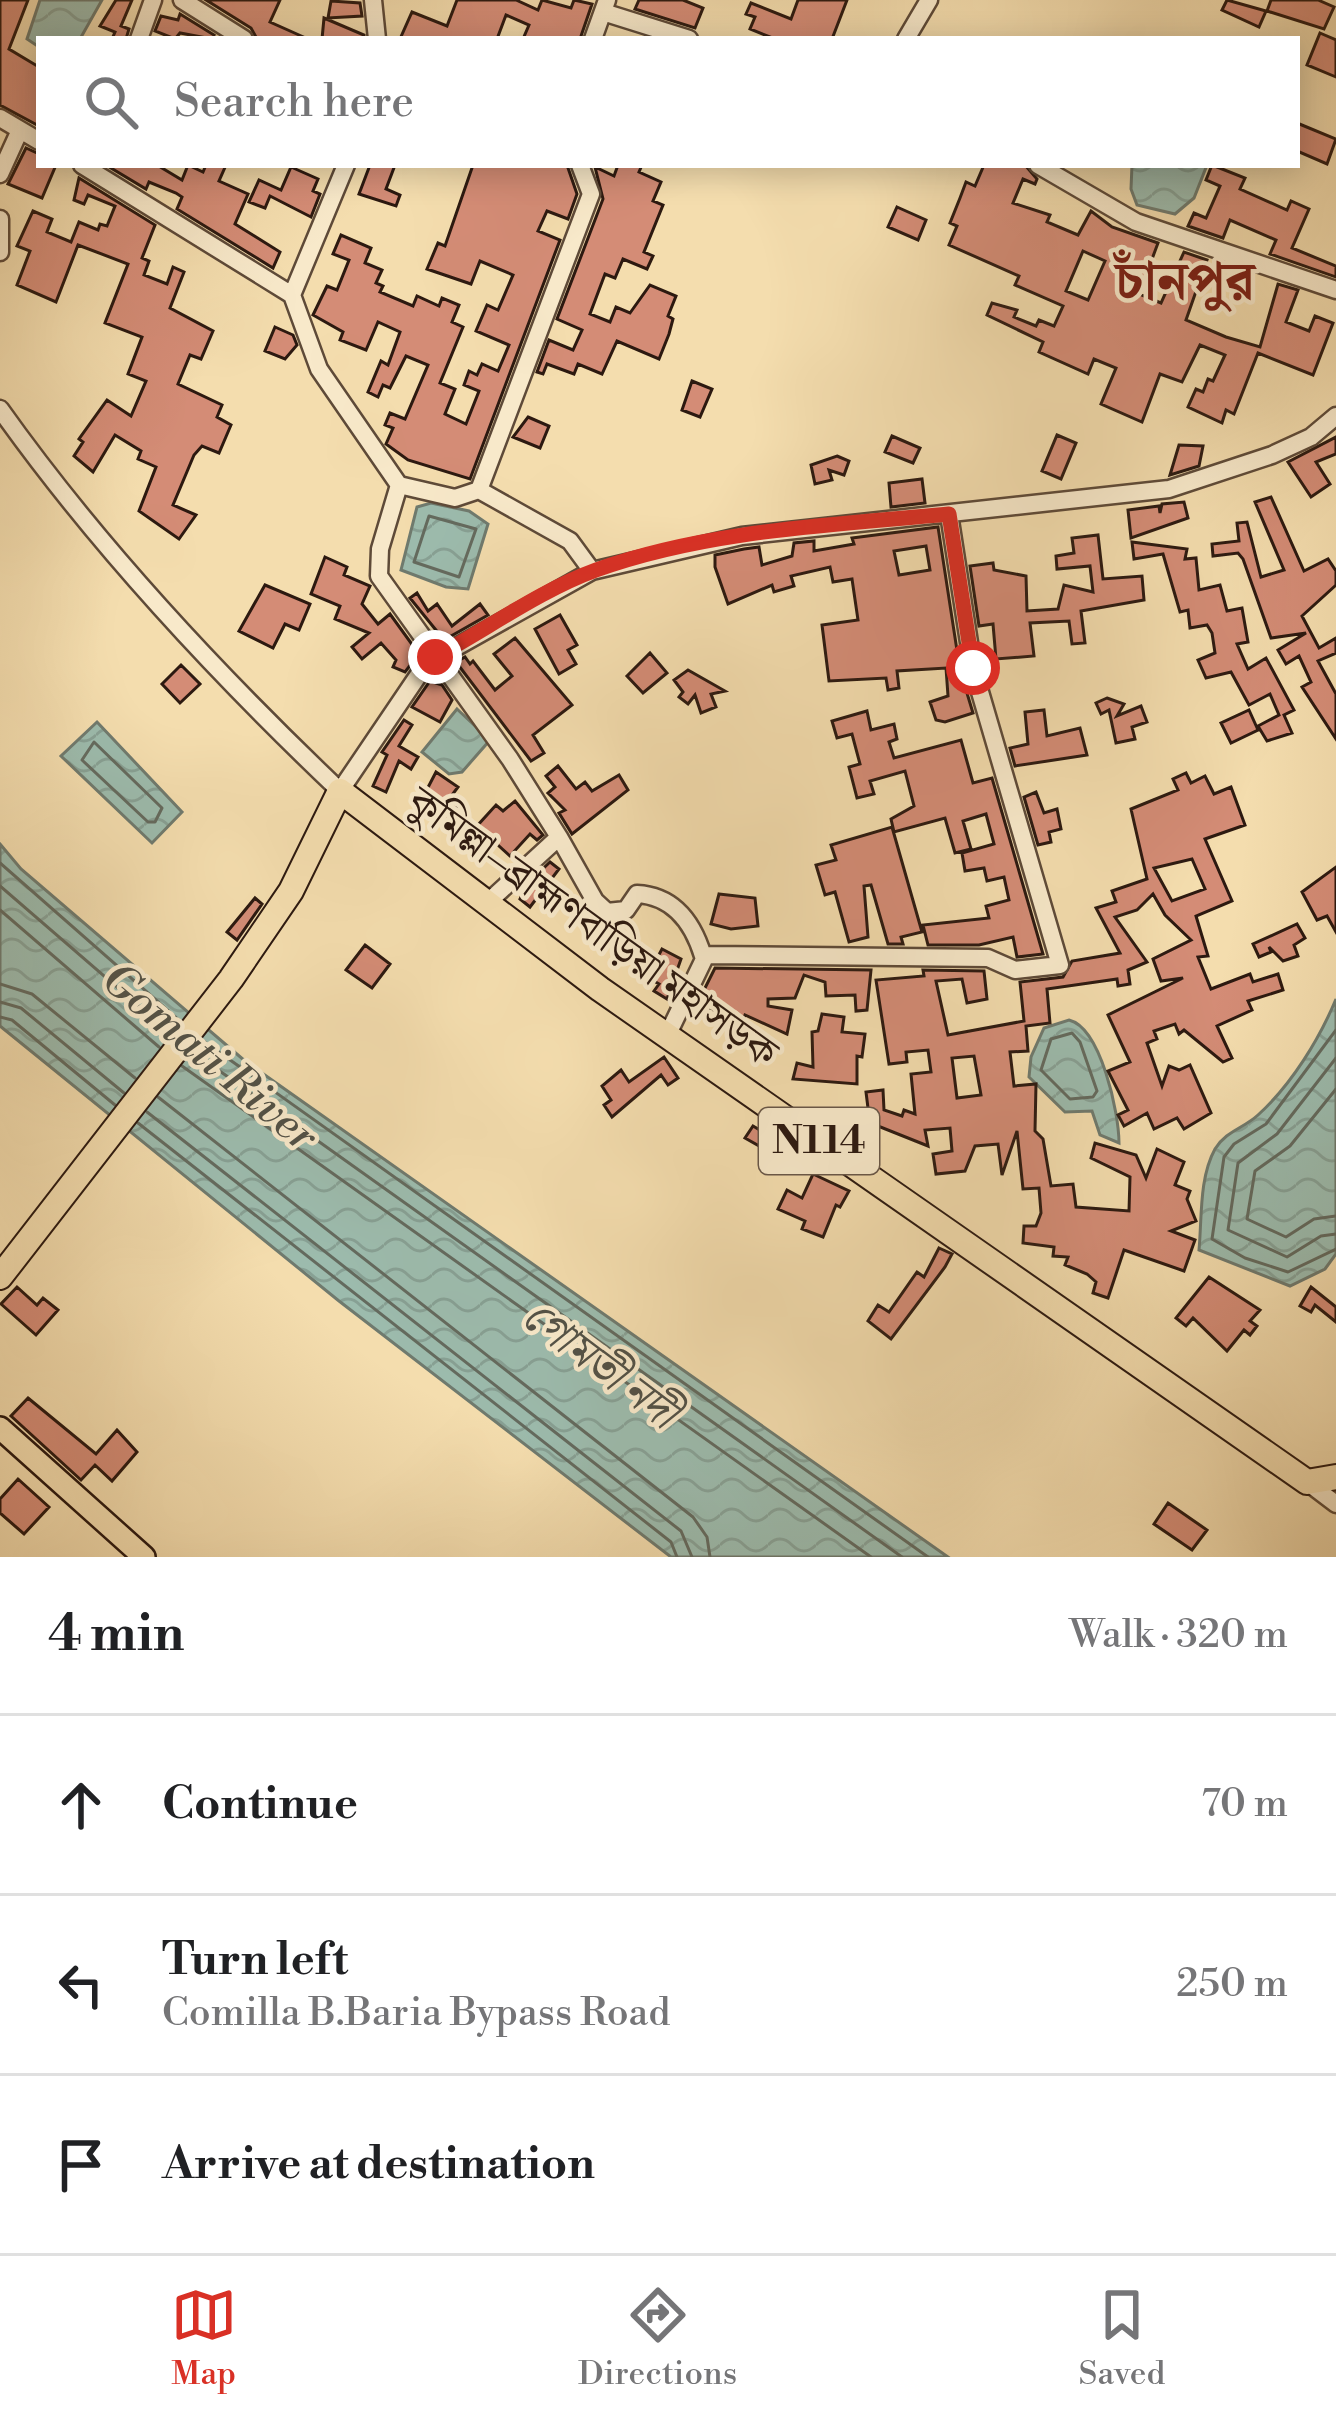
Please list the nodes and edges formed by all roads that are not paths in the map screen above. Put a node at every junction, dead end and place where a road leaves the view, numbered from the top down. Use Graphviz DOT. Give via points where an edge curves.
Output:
graph roads {
  1 [pos="153,0"];
  2 [pos="182,0"];
  3 [pos="373,0"];
  4 [pos="929,0"];
  5 [pos="605,6"];
  6 [pos="140,36"];
  7 [pos="239,36"];
  8 [pos="377,36"];
  9 [pos="594,36"];
  10 [pos="680,36"];
  11 [pos="907,36"];
  12 [pos="0,118"];
  13 [pos="20,130"];
  14 [pos="36,139"];
  15 [pos="90,168"];
  16 [pos="345,168"];
  17 [pos="581,168"];
  18 [pos="1043,168"];
  19 [pos="0,174"];
  20 [pos="0,220"];
  21 [pos="0,252"];
  22 [pos="1336,290"];
  23 [pos="292,295"];
  24 [pos="0,410"];
  25 [pos="1336,416"];
  26 [pos="399,485"];
  27 [pos="479,490"];
  28 [pos="949,514"];
  29 [pos="592,571"];
  30 [pos="435,657"];
  31 [pos="340,791"];
  32 [pos="559,837"];
  33 [pos="486,904"];
  34 [pos="703,956"];
  35 [pos="667,1036"];
  36 [pos="0,1277"];
  37 [pos="0,1428"];
  38 [pos="1336,1477"];
  39 [pos="1306,1482"];
  40 [pos="1336,1504"];
  41 [pos="144,1557"];
  1 -- 6 [label="street"];
  2 -- 7 [label="street"];
  3 -- 8 [label="street"];
  4 -- 11 [label="street"];
  5 -- 9 [label="street"];
  5 -- 10 [label="street"];
  12 -- 13 [label="street"];
  13 -- 14 [label="street"];
  13 -- 19 [label="street"];
  15 -- 23 [label="street"];
  16 -- 23 [label="street"];
  17 -- 27 [label="street" via="591,194"];
  18 -- 22 [label="street" via="1136,222"];
  20 -- 21 [label="street"];
  23 -- 26 [label="street" via="319,369"];
  24 -- 31 [label="street" via="53,484"];
  25 -- 28 [label="street" via="1292,446 1180,486"];
  26 -- 27 [label="street" via="455,498"];
  26 -- 30 [label="street" via="379,576"];
  27 -- 29 [label="street" via="578,547"];
  28 -- 29 [label="street" via="742,536"];
  28 -- 34 [label="street" via="973,668 1060,965 1015,970 988,958"];
  29 -- 30 [label="street"];
  30 -- 31 [label="street" via="403,691"];
  30 -- 32 [label="street"];
  31 -- 33 [label="highway, কুমিল্লা–ব্রাহ্মণবাড়িয়া মহাসড়ক / N114"];
  31 -- 36 [label="highway" via="291,891 231,979"];
  32 -- 33 [label="street"];
  32 -- 34 [label="street" via="607,912 621,913 637,894 655,897 693,925"];
  33 -- 35 [label="highway, কুমিল্লা–ব্রাহ্মণবাড়িয়া মহাসড়ক / N114"];
  34 -- 35 [label="street"];
  35 -- 39 [label="highway, কুমিল্লা–ব্রাহ্মণবাড়িয়া মহাসড়ক / N114"];
  37 -- 41 [label="main road"];
  38 -- 39 [label="highway"];
  39 -- 40 [label="street"];
}
